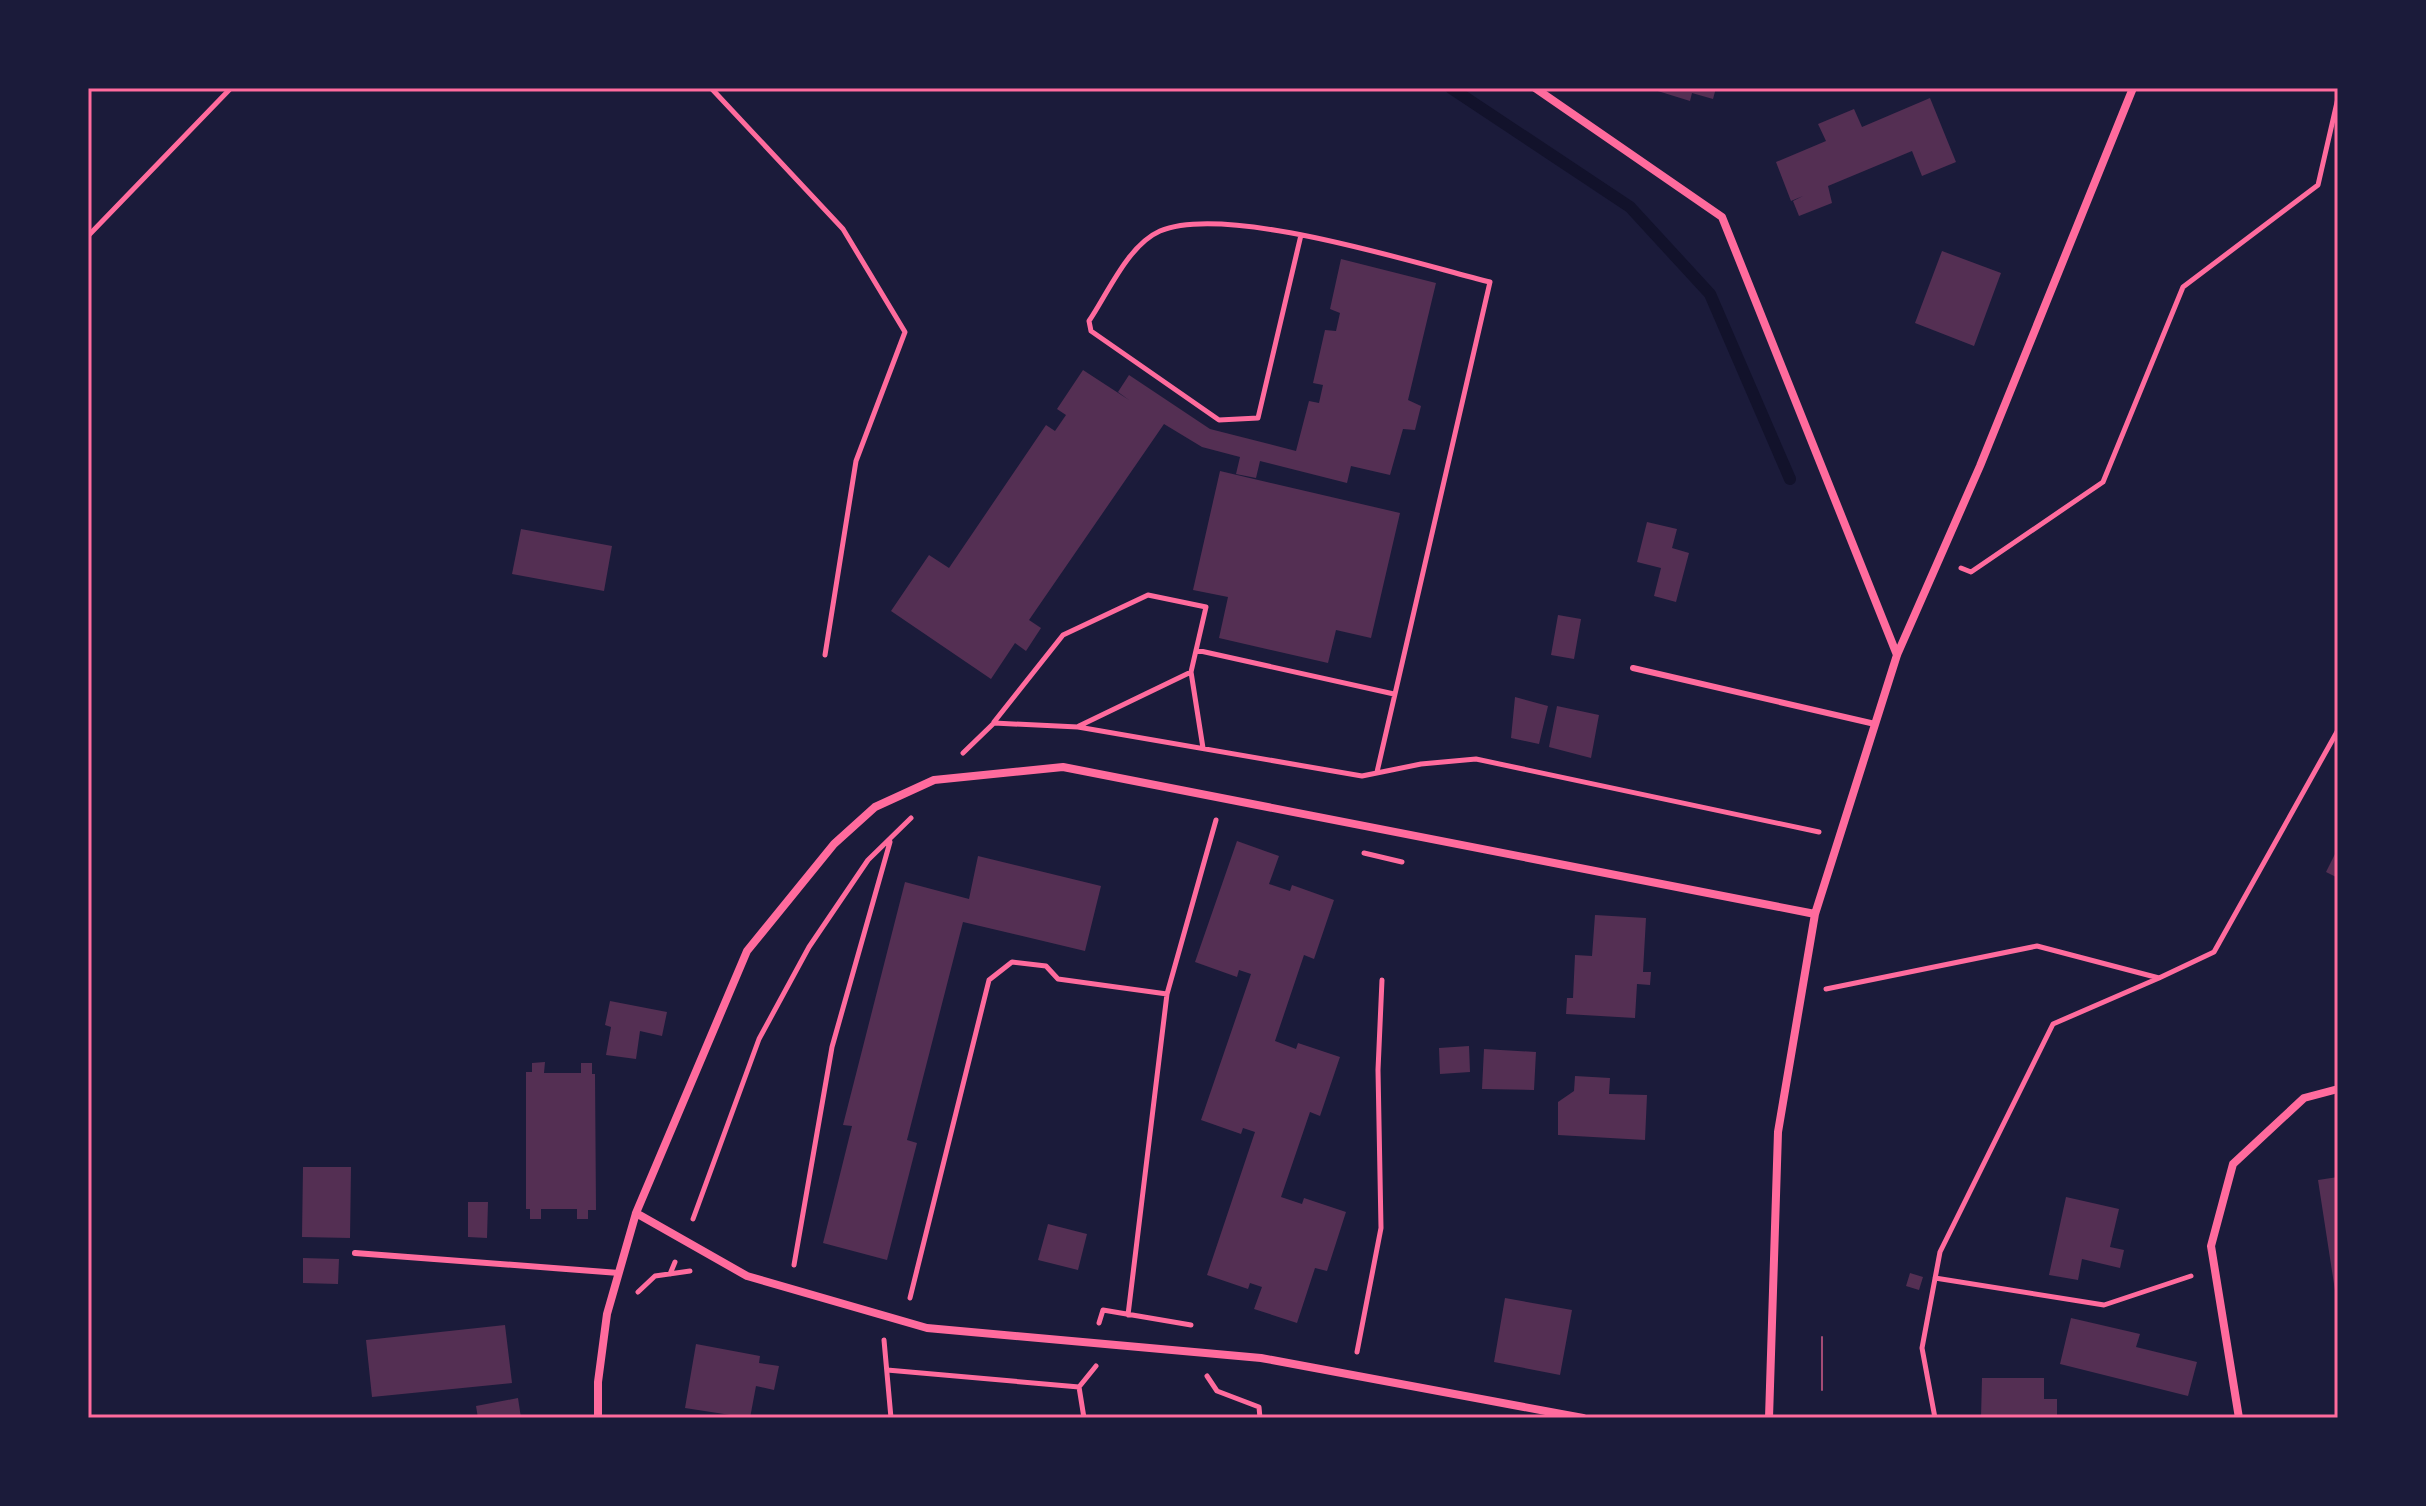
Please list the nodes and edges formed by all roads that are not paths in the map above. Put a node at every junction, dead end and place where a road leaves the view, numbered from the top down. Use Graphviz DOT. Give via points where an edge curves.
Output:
graph roads {
  1 [pos="1535,88"];
  2 [pos="2133,88"];
  3 [pos="1897,655"];
  4 [pos="1633,668"];
  5 [pos="1875,724"];
  6 [pos="1815,914"];
  7 [pos="2338,1089"];
  8 [pos="636,1213"];
  9 [pos="355,1253"];
  10 [pos="619,1273"];
  11 [pos="598,1418"];
  12 [pos="1583,1418"];
  13 [pos="1769,1418"];
  14 [pos="2239,1418"];
  1 -- 3 [label="street" via="1722,217"];
  2 -- 3 [label="street"];
  3 -- 5 [label="street"];
  4 -- 5 [label="lane"];
  5 -- 6 [label="street"];
  6 -- 8 [label="street" via="1063,767 934,780 875,807 834,844 747,951"];
  6 -- 13 [label="street" via="1778,1132"];
  7 -- 14 [label="street" via="2304,1098 2233,1164 2211,1246"];
  8 -- 10 [label="street"];
  8 -- 12 [label="street" via="747,1276 927,1328 1261,1358"];
  9 -- 10 [label="lane"];
  10 -- 11 [label="street" via="605,1328"];
}
